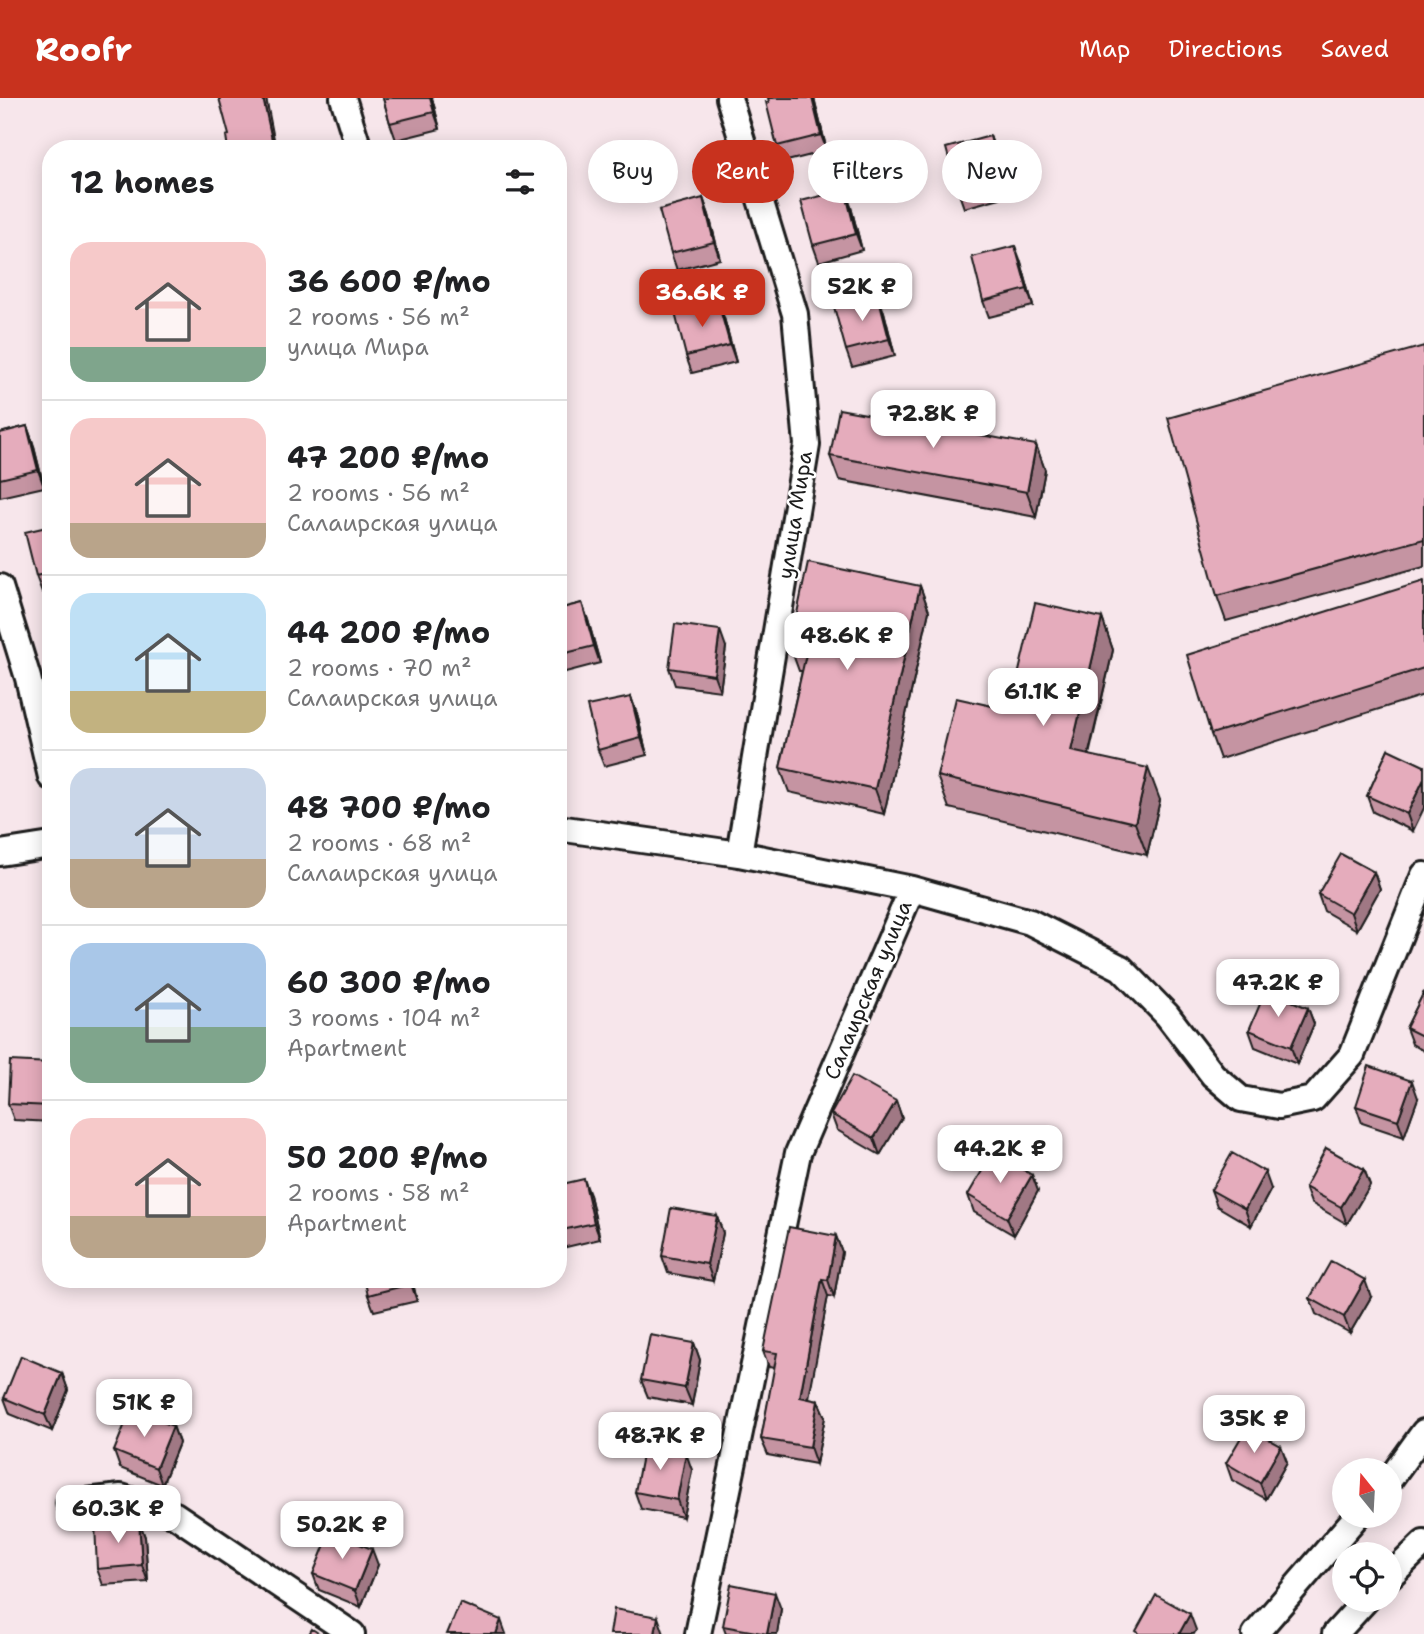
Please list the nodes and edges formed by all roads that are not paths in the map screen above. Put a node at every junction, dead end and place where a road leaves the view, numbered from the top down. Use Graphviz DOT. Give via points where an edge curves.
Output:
graph roads {
  1 [pos="343,98"];
  2 [pos="729,98"];
  3 [pos="356,140"];
  4 [pos="0,587"];
  5 [pos="42,738"];
  6 [pos="567,829"];
  7 [pos="42,846"];
  8 [pos="0,853"];
  9 [pos="739,854"];
  10 [pos="1424,875"];
  11 [pos="912,890"];
  12 [pos="1424,1432"];
  13 [pos="1402,1462"];
  14 [pos="69,1503"];
  15 [pos="1347,1528"];
  16 [pos="1424,1542"];
  17 [pos="1402,1564"];
  18 [pos="1355,1612"];
  19 [pos="352,1634"];
  20 [pos="698,1634"];
  21 [pos="1255,1634"];
  22 [pos="1335,1634"];
  1 -- 3 [label="street"];
  2 -- 9 [label="street, улица Мира" via="795,314 807,445"];
  4 -- 5 [label="street"];
  6 -- 9 [label="street"];
  7 -- 8 [label="street"];
  9 -- 11 [label="street"];
  10 -- 11 [label="street, Салаирская улица" via="1352,1055 1313,1099 1279,1106 1241,1099 1213,1075 1167,1015 1121,968 1030,922"];
  11 -- 20 [label="street, Салаирская улица" via="798,1153"];
  12 -- 13 [label="street"];
  14 -- 19 [label="street" via="121,1497 175,1515"];
  15 -- 21 [label="street"];
  16 -- 17 [label="street"];
  18 -- 22 [label="street"];
}
